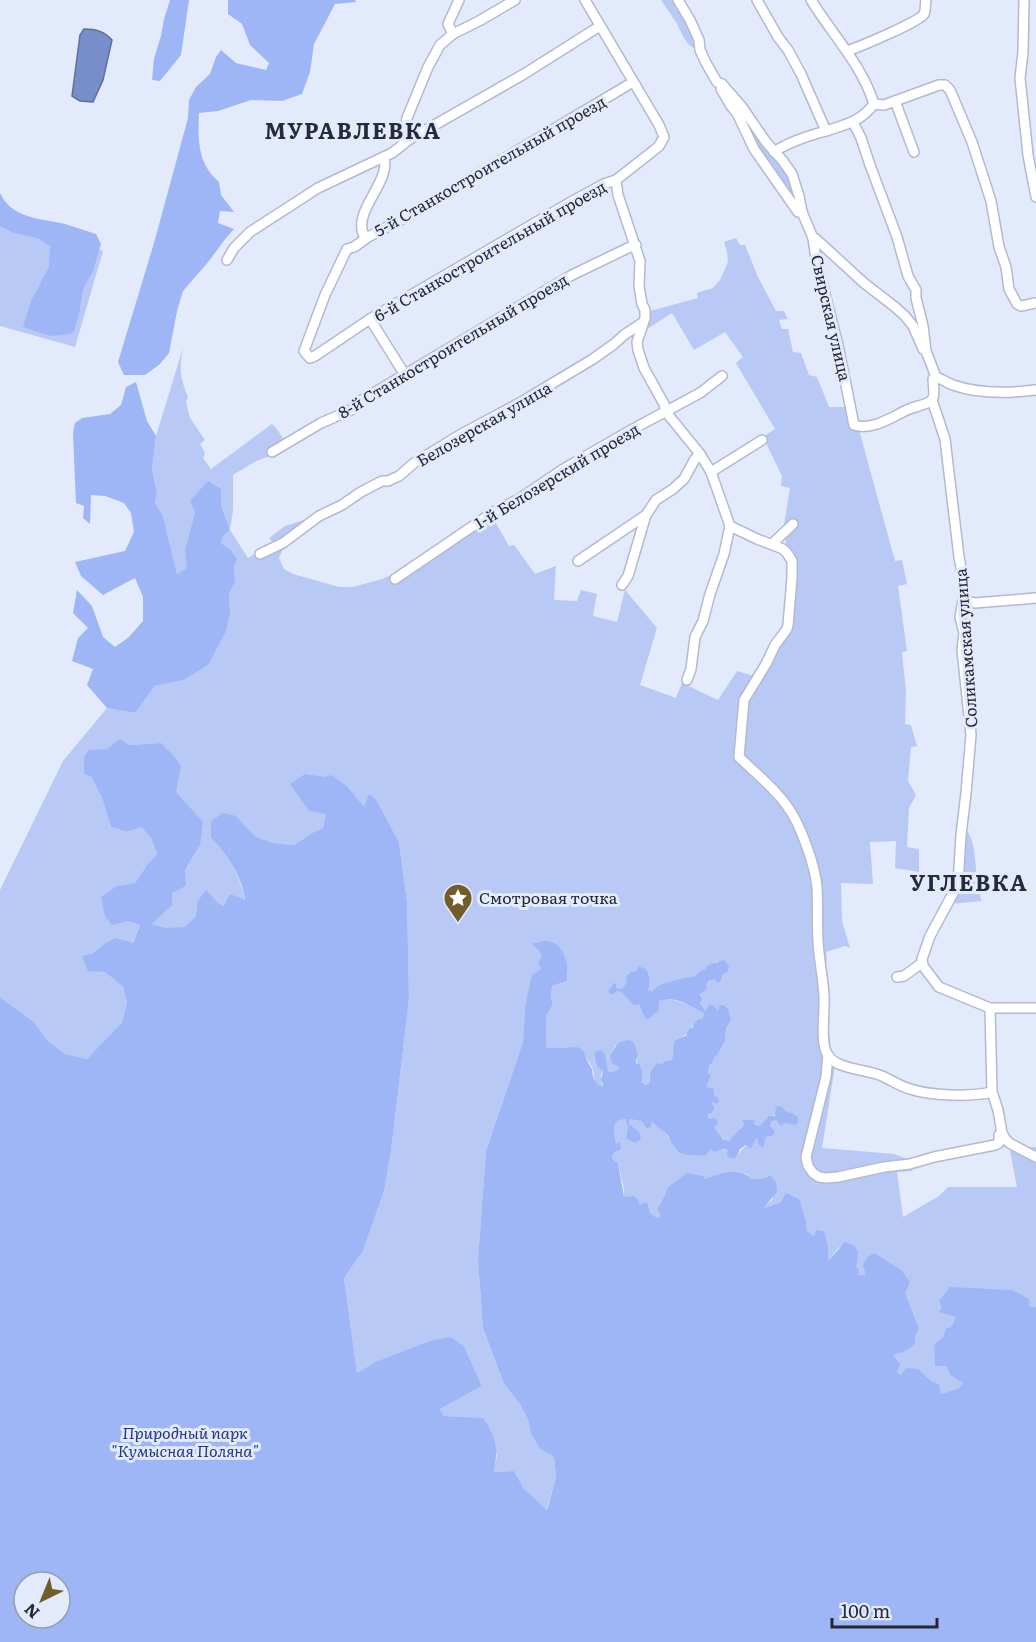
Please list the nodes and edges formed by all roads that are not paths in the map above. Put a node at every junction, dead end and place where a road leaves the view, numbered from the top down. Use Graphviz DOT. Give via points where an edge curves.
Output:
graph roads {
  1 [pos="459,0"];
  2 [pos="515,0"];
  3 [pos="585,0"];
  4 [pos="678,0"];
  5 [pos="757,0"];
  6 [pos="811,0"];
  7 [pos="926,0"];
  8 [pos="1024,0"];
  9 [pos="600,26"];
  10 [pos="453,34"];
  11 [pos="847,51"];
  12 [pos="633,82"];
  13 [pos="717,82"];
  14 [pos="895,101"];
  15 [pos="874,104"];
  16 [pos="853,122"];
  17 [pos="826,131"];
  18 [pos="410,139"];
  19 [pos="774,152"];
  20 [pos="914,152"];
  21 [pos="384,157"];
  22 [pos="616,180"];
  23 [pos="1036,197"];
  24 [pos="802,212"];
  25 [pos="368,237"];
  26 [pos="813,238"];
  27 [pos="636,245"];
  28 [pos="227,260"];
  29 [pos="1036,303"];
  30 [pos="370,319"];
  31 [pos="642,323"];
  32 [pos="926,351"];
  33 [pos="310,358"];
  34 [pos="405,375"];
  35 [pos="722,376"];
  36 [pos="936,377"];
  37 [pos="1036,390"];
  38 [pos="932,400"];
  39 [pos="666,412"];
  40 [pos="762,440"];
  41 [pos="272,452"];
  42 [pos="699,454"];
  43 [pos="711,472"];
  44 [pos="646,515"];
  45 [pos="793,524"];
  46 [pos="730,526"];
  47 [pos="772,544"];
  48 [pos="260,554"];
  49 [pos="579,561"];
  50 [pos="395,579"];
  51 [pos="622,585"];
  52 [pos="1036,598"];
  53 [pos="964,600"];
  54 [pos="687,680"];
  55 [pos="922,963"];
  56 [pos="897,977"];
  57 [pos="990,1008"];
  58 [pos="1036,1008"];
  59 [pos="828,1055"];
  60 [pos="992,1092"];
  61 [pos="1002,1133"];
  62 [pos="1036,1156"];
  1 -- 10 [label="street" via="448,24"];
  2 -- 10 [label="street"];
  3 -- 9 [label="street"];
  4 -- 13 [label="street, Свирская улица"];
  5 -- 17 [label="street" via="789,50"];
  6 -- 11 [label="street"];
  7 -- 11 [label="street" via="922,16"];
  8 -- 23 [label="street" via="1020,78"];
  9 -- 12 [label="street"];
  9 -- 18 [label="street"];
  10 -- 18 [label="street" via="440,45 406,118"];
  11 -- 15 [label="street"];
  12 -- 22 [label="street, 6-й Станкостроительный проезд" via="664,137 653,151"];
  12 -- 25 [label="street, 5-й Станкостроительный проезд"];
  13 -- 19 [label="street, Свирская улица"];
  13 -- 24 [label="street, Свирская улица" via="761,161 798,212"];
  14 -- 15 [label="street"];
  14 -- 20 [label="street"];
  14 -- 29 [label="street" via="939,85 950,90 991,201 1014,302 1021,306"];
  15 -- 16 [label="street"];
  16 -- 17 [label="street"];
  16 -- 32 [label="street" via="916,290"];
  17 -- 19 [label="street"];
  18 -- 21 [label="street"];
  19 -- 24 [label="street, Свирская улица" via="792,174"];
  21 -- 25 [label="street" via="386,164 361,224"];
  21 -- 28 [label="street" via="318,188 250,231"];
  22 -- 27 [label="street"];
  22 -- 30 [label="street, 6-й Станкостроительный проезд"];
  24 -- 26 [label="street, Свирская улица"];
  25 -- 33 [label="street, 5-й Станкостроительный проезд" via="347,249 305,346"];
  26 -- 32 [label="street" via="905,316"];
  26 -- 38 [label="street, Свирская улица" via="854,425 894,418"];
  27 -- 31 [label="street" via="645,310"];
  27 -- 34 [label="street, 8-й Станкостроительный проезд" via="572,275"];
  30 -- 33 [label="street, 6-й Станкостроительный проезд"];
  30 -- 34 [label="street"];
  31 -- 39 [label="street" via="638,350"];
  31 -- 48 [label="street, Белозерская улица" via="593,359 524,401 458,436 399,476 382,481 319,516 283,543"];
  32 -- 36 [label="street"];
  34 -- 41 [label="street, 8-й Станкостроительный проезд" via="351,410"];
  35 -- 39 [label="street, 1-й Белозерский проезд"];
  36 -- 37 [label="street" via="966,389 1013,393"];
  36 -- 38 [label="street"];
  38 -- 53 [label="street, Соликамская улица" via="945,439"];
  39 -- 42 [label="street"];
  39 -- 50 [label="street, 1-й Белозерский проезд" via="495,511"];
  40 -- 43 [label="street"];
  42 -- 43 [label="street"];
  42 -- 44 [label="street" via="684,479 656,500"];
  43 -- 46 [label="street"];
  44 -- 49 [label="street"];
  44 -- 51 [label="street"];
  45 -- 47 [label="street"];
  46 -- 47 [label="street"];
  46 -- 54 [label="street" via="695,637"];
  47 -- 59 [label="street" via="788,553 792,561 788,625 744,700 739,757 776,792 804,838 817,884 824,1043"];
  52 -- 53 [label="street" via="975,603"];
  53 -- 55 [label="street, Соликамская улица" via="960,617 971,735 958,884 930,936"];
  55 -- 56 [label="street"];
  55 -- 57 [label="street" via="939,987"];
  57 -- 58 [label="street"];
  57 -- 60 [label="street"];
  59 -- 60 [label="street" via="837,1063 927,1093"];
  59 -- 61 [label="street" via="806,1157 808,1166 819,1177 910,1164 995,1145"];
  60 -- 61 [label="street"];
  61 -- 62 [label="street" via="1011,1144"];
}
